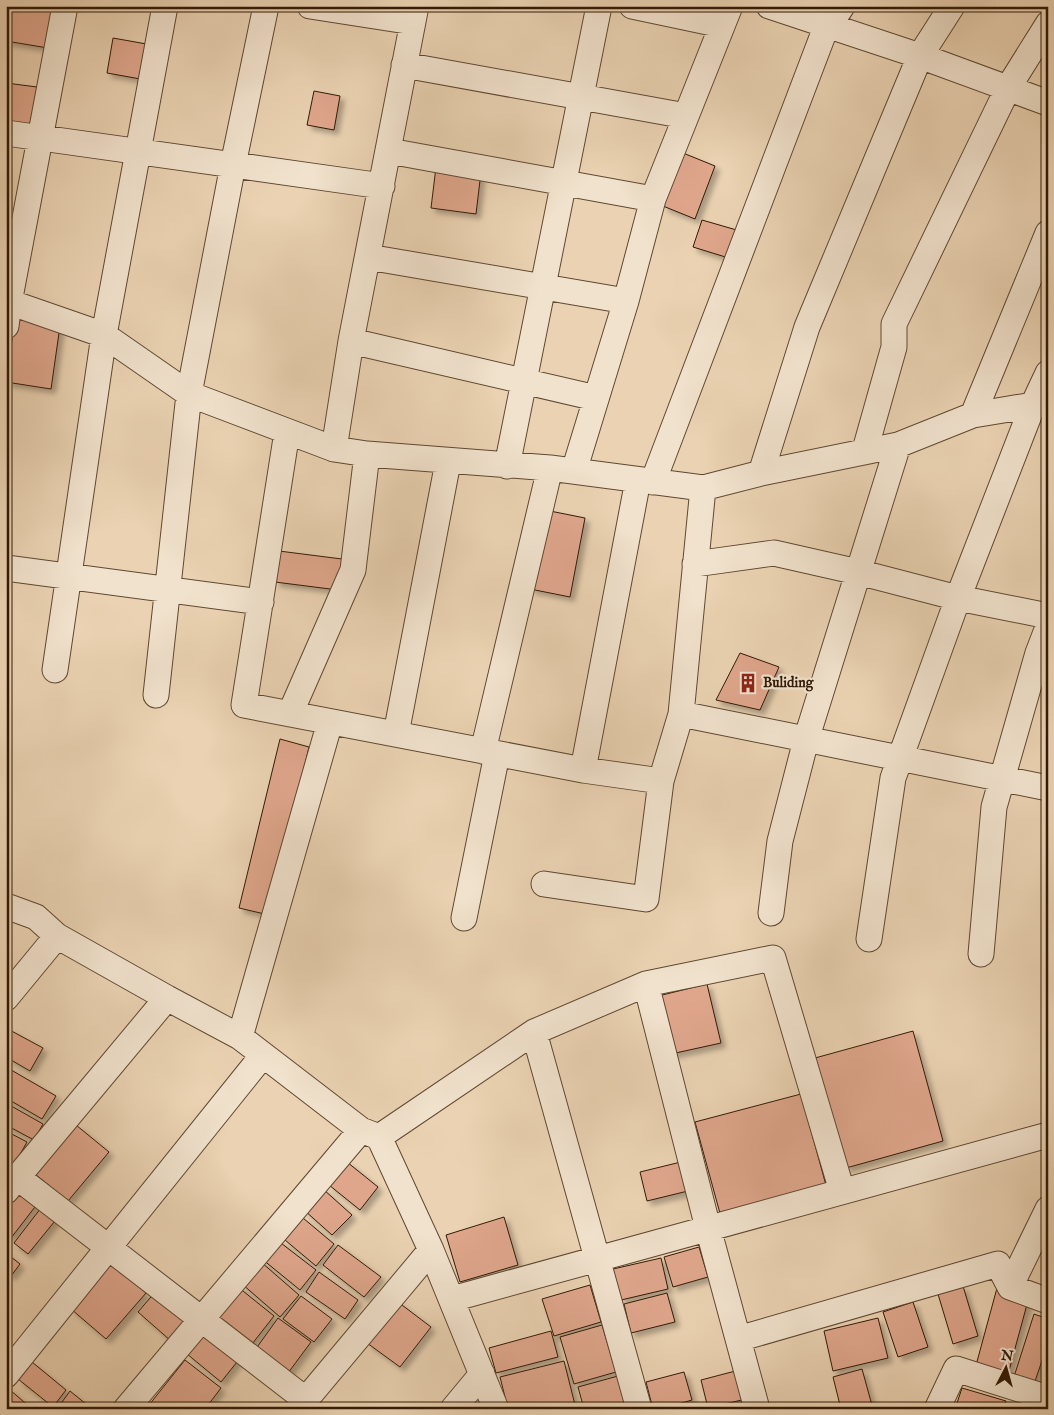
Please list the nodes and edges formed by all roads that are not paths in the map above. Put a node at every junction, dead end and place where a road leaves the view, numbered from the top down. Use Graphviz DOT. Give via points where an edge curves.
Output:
graph roads {
  1 [pos="65,6"];
  2 [pos="165,6"];
  3 [pos="266,6"];
  4 [pos="310,6"];
  5 [pos="599,6"];
  6 [pos="632,6"];
  7 [pos="770,6"];
  8 [pos="952,6"];
  9 [pos="414,14"];
  10 [pos="726,16"];
  11 [pos="835,16"];
  12 [pos="1048,24"];
  13 [pos="920,56"];
  14 [pos="404,65"];
  15 [pos="1008,88"];
  16 [pos="581,97"];
  17 [pos="1048,103"];
  18 [pos="686,116"];
  19 [pos="6,133"];
  20 [pos="41,138"];
  21 [pos="138,151"];
  22 [pos="389,152"];
  23 [pos="233,164"];
  24 [pos="564,184"];
  25 [pos="382,186"];
  26 [pos="653,199"];
  27 [pos="1048,233"];
  28 [pos="368,257"];
  29 [pos="543,287"];
  30 [pos="626,301"];
  31 [pos="7,310"];
  32 [pos="104,335"];
  33 [pos="351,341"];
  34 [pos="1048,373"];
  35 [pos="524,382"];
  36 [pos="189,394"];
  37 [pos="596,398"];
  38 [pos="1033,405"];
  39 [pos="973,415"];
  40 [pos="287,432"];
  41 [pos="898,445"];
  42 [pos="334,449"];
  43 [pos="865,450"];
  44 [pos="367,454"];
  45 [pos="448,462"];
  46 [pos="507,466"];
  47 [pos="562,470"];
  48 [pos="761,473"];
  49 [pos="646,481"];
  50 [pos="703,488"];
  51 [pos="696,564"];
  52 [pos="6,568"];
  53 [pos="858,572"];
  54 [pos="69,576"];
  55 [pos="168,589"];
  56 [pos="958,598"];
  57 [pos="261,602"];
  58 [pos="1048,616"];
  59 [pos="1048,627"];
  60 [pos="55,670"];
  61 [pos="156,695"];
  62 [pos="290,714"];
  63 [pos="681,714"];
  64 [pos="330,722"];
  65 [pos="396,734"];
  66 [pos="806,740"];
  67 [pos="490,753"];
  68 [pos="900,758"];
  69 [pos="584,770"];
  70 [pos="1002,779"];
  71 [pos="660,781"];
  72 [pos="1048,788"];
  73 [pos="544,884"];
  74 [pos="6,906"];
  75 [pos="771,913"];
  76 [pos="464,918"];
  77 [pos="58,936"];
  78 [pos="869,939"];
  79 [pos="981,954"];
  80 [pos="646,984"];
  81 [pos="6,998"];
  82 [pos="166,998"];
  83 [pos="534,1032"];
  84 [pos="240,1037"];
  85 [pos="263,1054"];
  86 [pos="370,1134"];
  87 [pos="1048,1135"];
  88 [pos="12,1184"];
  89 [pos="842,1191"];
  90 [pos="1048,1209"];
  91 [pos="708,1228"];
  92 [pos="109,1246"];
  93 [pos="431,1250"];
  94 [pos="596,1258"];
  95 [pos="1010,1287"];
  96 [pos="452,1298"];
  97 [pos="1048,1301"];
  98 [pos="201,1318"];
  99 [pos="738,1340"];
  100 [pos="482,1374"];
  101 [pos="6,1375"];
  102 [pos="1048,1398"];
  103 [pos="302,1404"];
  104 [pos="934,1408"];
  105 [pos="126,1409"];
  106 [pos="453,1409"];
  107 [pos="496,1409"];
  108 [pos="639,1409"];
  109 [pos="757,1409"];
  1 -- 20 [label="street"];
  2 -- 21 [label="street"];
  3 -- 23 [label="street"];
  4 -- 9 [label="street"];
  5 -- 16 [label="street"];
  6 -- 10 [label="street"];
  7 -- 11 [label="street"];
  8 -- 13 [label="street"];
  9 -- 14 [label="street"];
  10 -- 18 [label="street"];
  11 -- 13 [label="street"];
  11 -- 49 [label="street" via="823,35"];
  12 -- 15 [label="street"];
  13 -- 15 [label="street"];
  13 -- 48 [label="street" via="807,326"];
  14 -- 16 [label="street"];
  14 -- 22 [label="street"];
  15 -- 17 [label="street"];
  15 -- 43 [label="street" via="894,324 894,347"];
  16 -- 18 [label="street"];
  16 -- 24 [label="street"];
  18 -- 26 [label="street"];
  19 -- 20 [label="street"];
  20 -- 21 [label="street"];
  20 -- 31 [label="street"];
  21 -- 23 [label="street"];
  21 -- 32 [label="street"];
  22 -- 24 [label="street"];
  22 -- 25 [label="street"];
  23 -- 25 [label="street"];
  23 -- 36 [label="street"];
  24 -- 26 [label="street"];
  24 -- 29 [label="street"];
  25 -- 28 [label="street"];
  26 -- 30 [label="street"];
  27 -- 39 [label="street"];
  28 -- 29 [label="street"];
  28 -- 33 [label="street"];
  29 -- 30 [label="street"];
  29 -- 35 [label="street"];
  30 -- 37 [label="street"];
  31 -- 32 [label="street"];
  32 -- 36 [label="street"];
  32 -- 54 [label="street"];
  33 -- 35 [label="street"];
  33 -- 42 [label="street"];
  34 -- 38 [label="street"];
  35 -- 37 [label="street"];
  35 -- 46 [label="street"];
  36 -- 40 [label="street"];
  36 -- 55 [label="street"];
  37 -- 47 [label="street"];
  38 -- 39 [label="street"];
  38 -- 56 [label="street"];
  39 -- 41 [label="street"];
  40 -- 42 [label="street"];
  40 -- 57 [label="street"];
  41 -- 43 [label="street"];
  41 -- 53 [label="street"];
  42 -- 44 [label="street"];
  43 -- 48 [label="street"];
  44 -- 45 [label="street"];
  44 -- 62 [label="street" via="353,570"];
  45 -- 46 [label="street"];
  45 -- 65 [label="street"];
  46 -- 47 [label="street"];
  47 -- 49 [label="street"];
  47 -- 67 [label="street"];
  48 -- 50 [label="street"];
  49 -- 50 [label="street"];
  49 -- 69 [label="street"];
  50 -- 51 [label="street"];
  51 -- 53 [label="street" via="774,553"];
  51 -- 63 [label="street"];
  52 -- 54 [label="street"];
  53 -- 56 [label="street"];
  53 -- 66 [label="street"];
  54 -- 55 [label="street"];
  54 -- 60 [label="street"];
  55 -- 57 [label="street"];
  55 -- 61 [label="street"];
  56 -- 58 [label="street"];
  56 -- 68 [label="street"];
  57 -- 62 [label="street" via="244,705"];
  59 -- 70 [label="street"];
  62 -- 64 [label="street"];
  63 -- 66 [label="street"];
  63 -- 71 [label="street"];
  64 -- 65 [label="street"];
  64 -- 84 [label="street"];
  65 -- 67 [label="street"];
  66 -- 68 [label="street"];
  66 -- 75 [label="street" via="780,840"];
  67 -- 69 [label="street"];
  67 -- 76 [label="street"];
  68 -- 70 [label="street"];
  68 -- 78 [label="street" via="893,778"];
  69 -- 71 [label="street"];
  70 -- 72 [label="street"];
  70 -- 79 [label="street" via="994,807"];
  71 -- 73 [label="street" via="646,899"];
  74 -- 77 [label="street" via="36,917"];
  77 -- 81 [label="street"];
  77 -- 82 [label="street"];
  80 -- 83 [label="street"];
  80 -- 89 [label="street" via="773,958"];
  80 -- 91 [label="street"];
  82 -- 84 [label="street"];
  82 -- 88 [label="street"];
  83 -- 86 [label="street"];
  83 -- 94 [label="street"];
  84 -- 85 [label="street"];
  85 -- 86 [label="street"];
  85 -- 92 [label="street"];
  86 -- 93 [label="street"];
  86 -- 98 [label="street"];
  87 -- 89 [label="street"];
  88 -- 92 [label="street"];
  89 -- 91 [label="street"];
  90 -- 95 [label="street"];
  91 -- 94 [label="street"];
  91 -- 99 [label="street"];
  92 -- 98 [label="street"];
  92 -- 101 [label="street"];
  93 -- 96 [label="street"];
  93 -- 103 [label="street"];
  94 -- 96 [label="street"];
  94 -- 108 [label="street"];
  95 -- 97 [label="street"];
  95 -- 99 [label="street" via="998,1264"];
  96 -- 100 [label="street"];
  98 -- 103 [label="street"];
  98 -- 105 [label="street"];
  99 -- 109 [label="street"];
  100 -- 106 [label="street"];
  100 -- 107 [label="street"];
  102 -- 104 [label="street" via="956,1369"];
}
